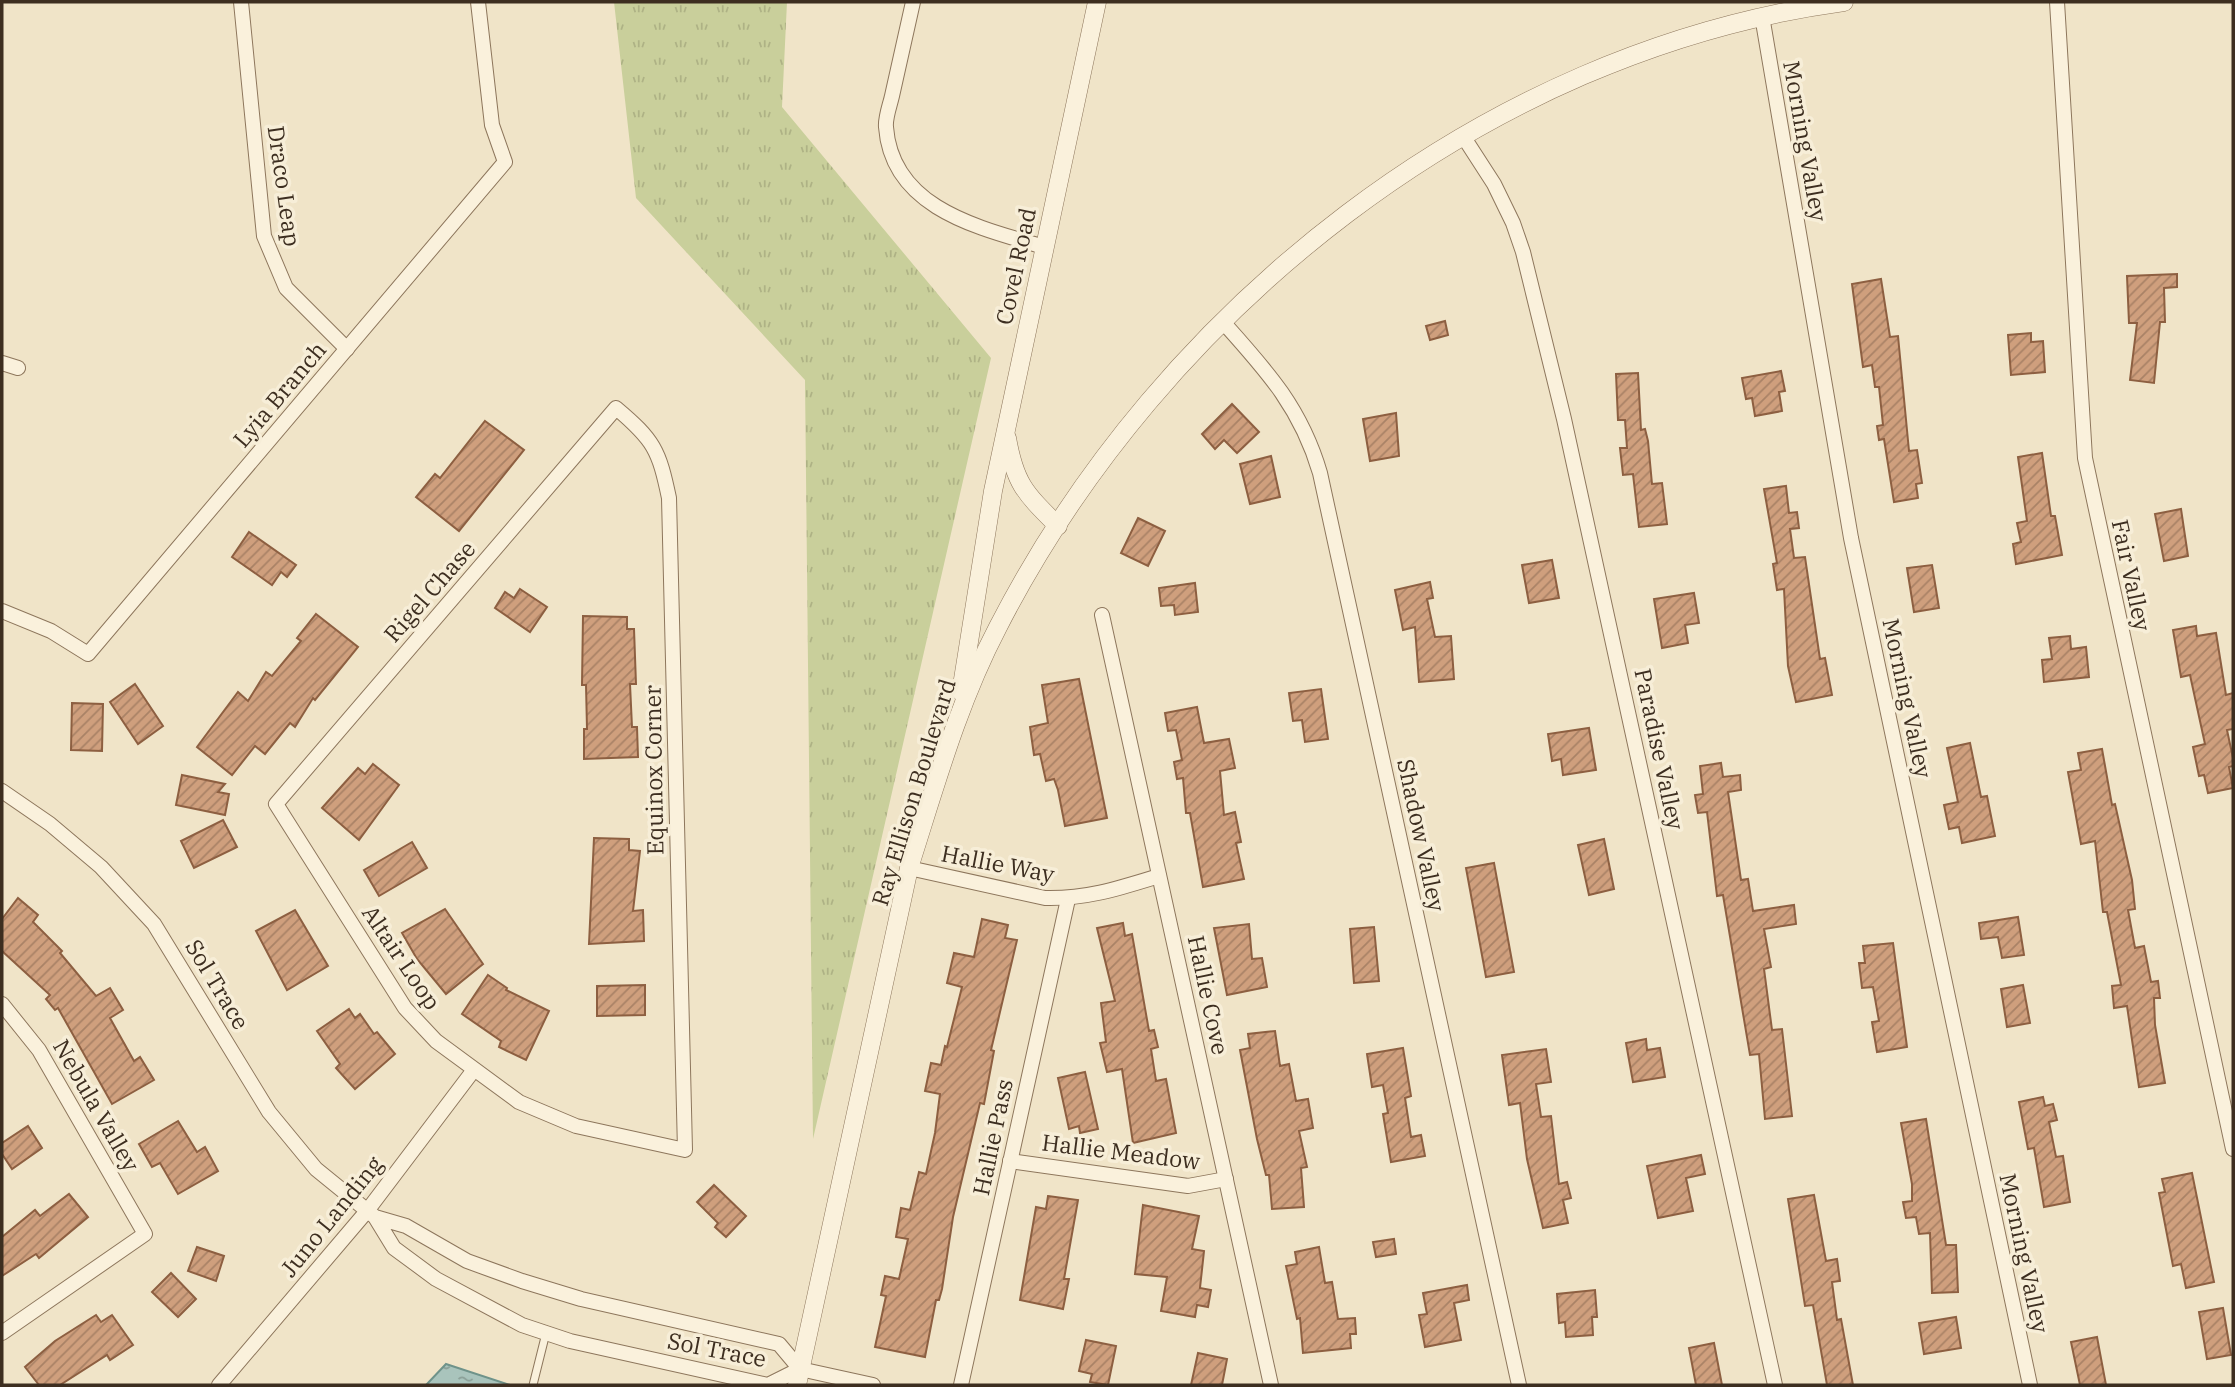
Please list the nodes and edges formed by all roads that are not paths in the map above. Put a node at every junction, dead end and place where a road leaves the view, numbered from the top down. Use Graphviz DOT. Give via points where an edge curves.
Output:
graph roads {
  1 [pos="240,2"];
  2 [pos="478,2"];
  3 [pos="912,2"];
  4 [pos="1097,2"];
  5 [pos="1844,2"];
  6 [pos="2057,2"];
  7 [pos="1762,16"];
  8 [pos="1463,136"];
  9 [pos="1044,247"];
  10 [pos="1223,322"];
  11 [pos="347,349"];
  12 [pos="2,363"];
  13 [pos="18,368"];
  14 [pos="616,408"];
  15 [pos="1005,429"];
  16 [pos="1058,526"];
  17 [pos="2,611"];
  18 [pos="1102,615"];
  19 [pos="956,726"];
  20 [pos="2,791"];
  21 [pos="276,804"];
  22 [pos="909,868"];
  23 [pos="1159,876"];
  24 [pos="1068,899"];
  25 [pos="2,1004"];
  26 [pos="473,1071"];
  27 [pos="2233,1149"];
  28 [pos="685,1150"];
  29 [pos="1010,1161"];
  30 [pos="1226,1179"];
  31 [pos="371,1214"];
  32 [pos="2,1333"];
  33 [pos="546,1333"];
  34 [pos="798,1377"];
  35 [pos="219,1385"];
  36 [pos="533,1385"];
  37 [pos="873,1385"];
  38 [pos="961,1385"];
  39 [pos="1271,1385"];
  40 [pos="1519,1385"];
  41 [pos="1775,1385"];
  42 [pos="2030,1385"];
  1 -- 11 [label="street, Draco Leap" via="264,236 286,288"];
  2 -- 11 [label="street, Lyia Branch" via="492,125 505,162"];
  3 -- 9 [label="street" via="885,126 896,164 914,190 942,212"];
  4 -- 9 [label="street, Covel Road"];
  5 -- 7 [label="street, Ray Ellison Boulevard"];
  6 -- 27 [label="street, Fair Valley" via="2085,458"];
  7 -- 8 [label="street, Ray Ellison Boulevard" via="1594,71"];
  7 -- 42 [label="street, Morning Valley" via="1852,538"];
  8 -- 10 [label="street, Ray Ellison Boulevard" via="1330,226 1278,267"];
  8 -- 41 [label="street, Paradise Valley" via="1513,223 1529,278 1564,419"];
  9 -- 15 [label="street, Covel Road"];
  10 -- 16 [label="street, Ray Ellison Boulevard" via="1142,411"];
  10 -- 40 [label="street, Shadow Valley" via="1291,404 1306,428 1320,473"];
  11 -- 17 [label="street, Lyia Branch" via="88,654 51,631"];
  12 -- 13 [label="street"];
  14 -- 21 [label="street, Rigel Chase"];
  14 -- 28 [label="street, Equinox Corner" via="646,433 661,458 669,498"];
  15 -- 16 [label="street, Covel Road" via="1014,474 1029,498"];
  15 -- 19 [label="street"];
  16 -- 19 [label="street, Ray Ellison Boulevard" via="997,627"];
  18 -- 23 [label="street, Hallie Cove"];
  19 -- 22 [label="street, Ray Ellison Boulevard"];
  20 -- 31 [label="street, Sol Trace" via="101,867 155,924 269,1112 316,1169"];
  21 -- 26 [label="street, Altair Loop" via="405,1008"];
  22 -- 24 [label="street, Hallie Way"];
  22 -- 34 [label="street, Ray Ellison Boulevard"];
  23 -- 24 [label="street, Hallie Way" via="1095,896"];
  23 -- 30 [label="street, Hallie Cove"];
  24 -- 29 [label="street, Hallie Pass"];
  25 -- 32 [label="street, Nebula Valley" via="39,1050 145,1234"];
  26 -- 28 [label="street, Altair Loop" via="519,1102 576,1126"];
  26 -- 31 [label="street, Juno Landing"];
  29 -- 30 [label="street, Hallie Meadow" via="1188,1186"];
  29 -- 38 [label="street, Hallie Pass"];
  30 -- 39 [label="street, Hallie Cove"];
  31 -- 33 [label="street, Sol Trace" via="394,1248 436,1279"];
  31 -- 34 [label="street, Sol Trace" via="406,1226 467,1261 534,1285 779,1343"];
  31 -- 35 [label="street, Juno Landing"];
  33 -- 34 [label="street, Sol Trace" via="768,1385"];
  33 -- 36 [label="lane"];
  34 -- 37 [label="street"];
}
